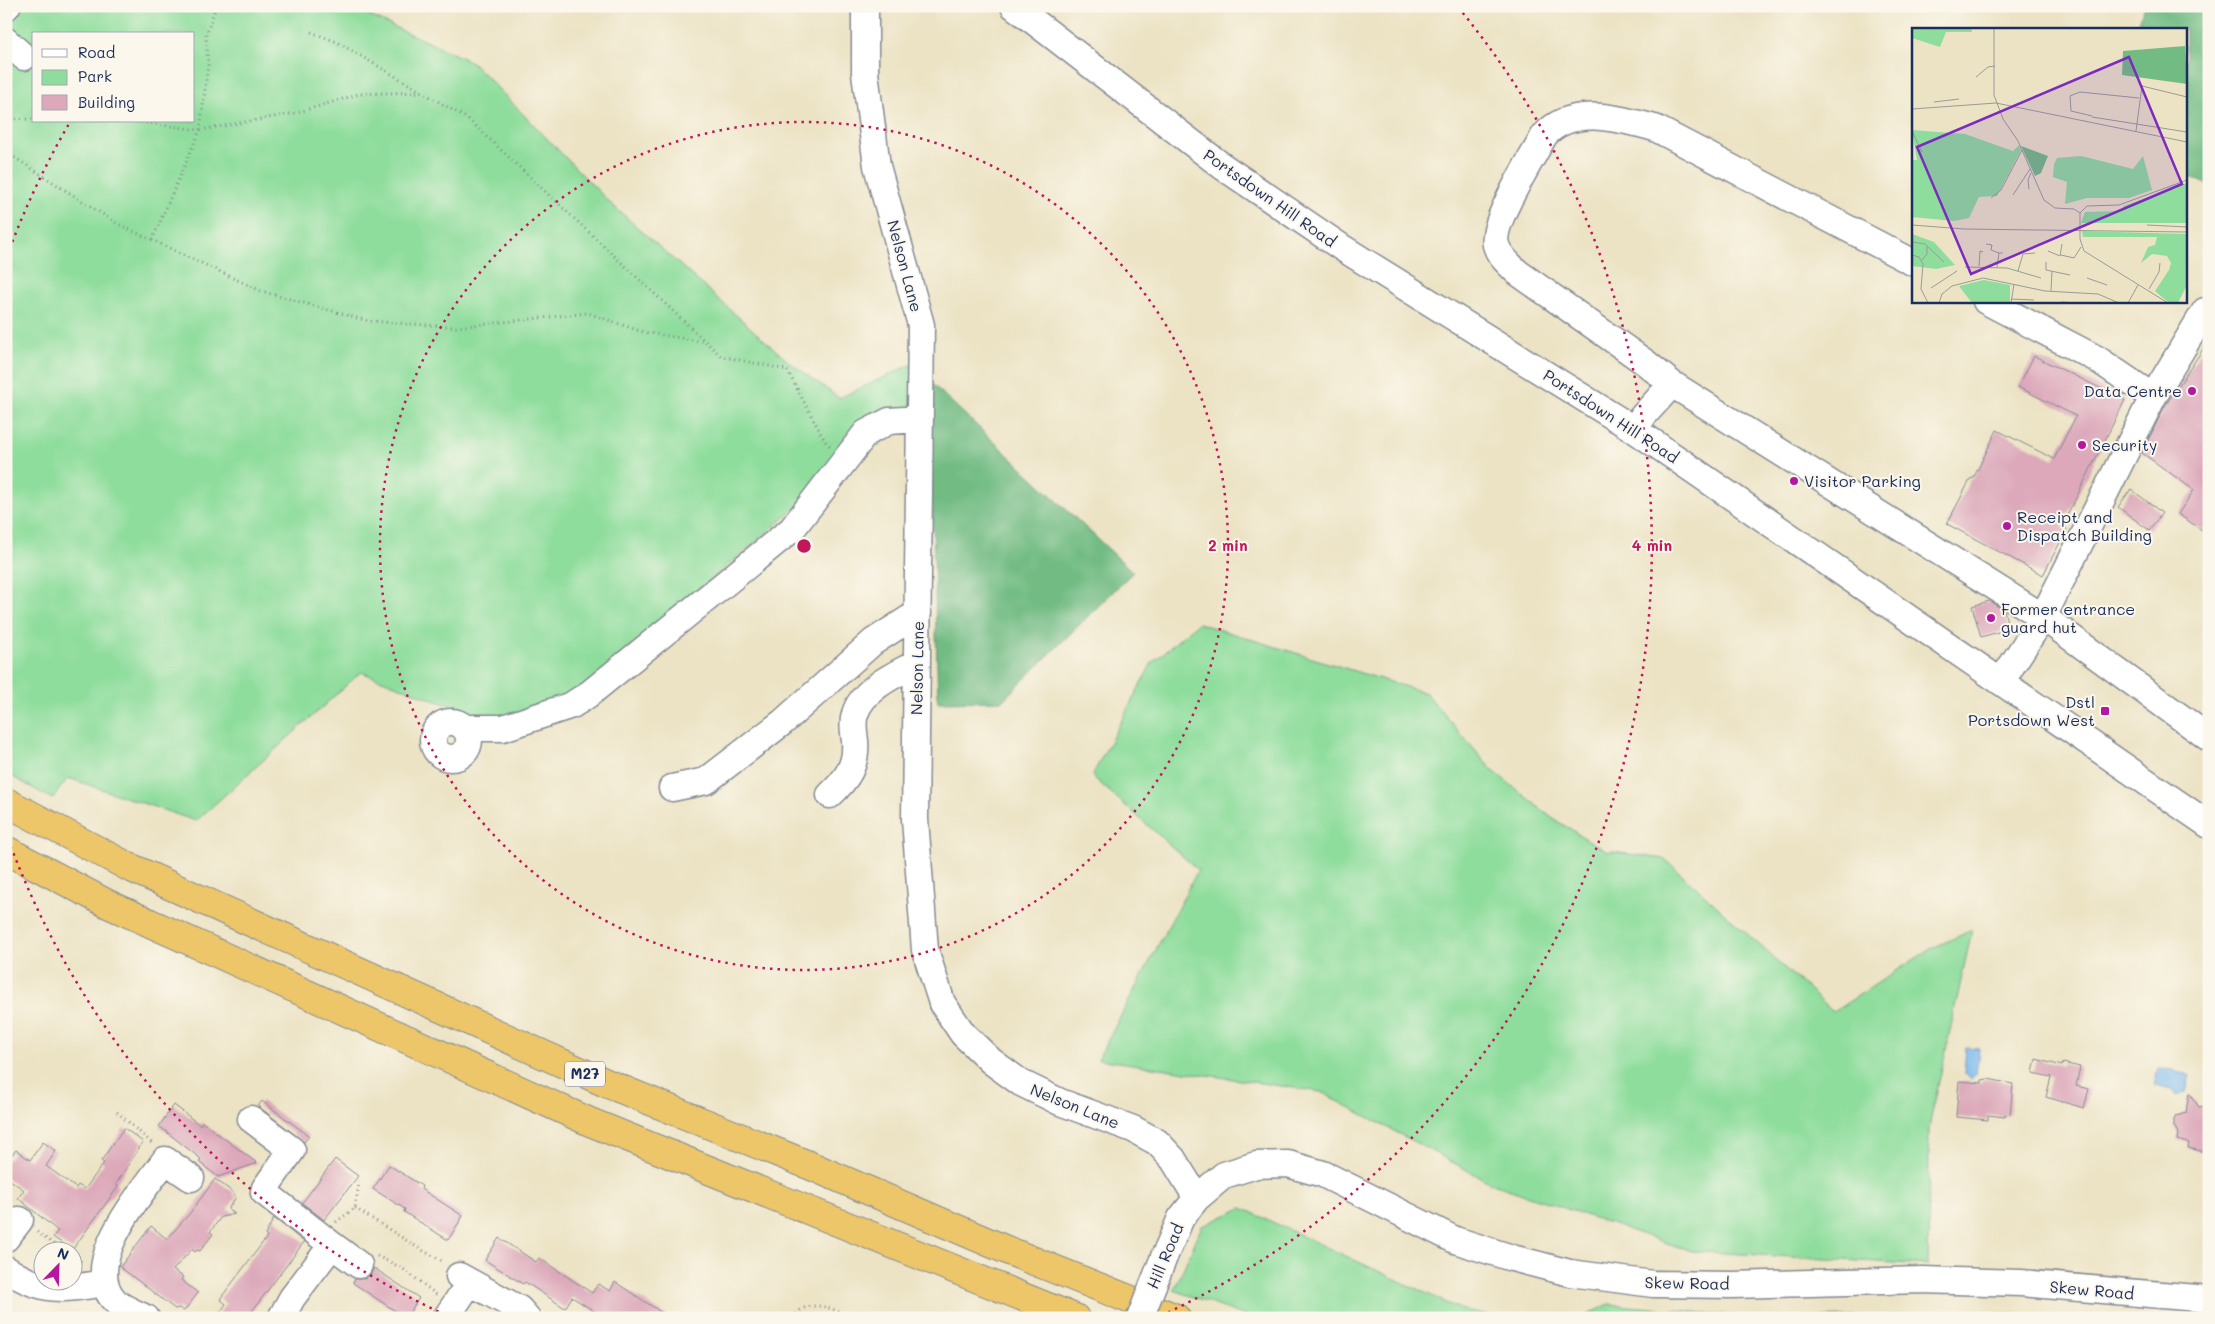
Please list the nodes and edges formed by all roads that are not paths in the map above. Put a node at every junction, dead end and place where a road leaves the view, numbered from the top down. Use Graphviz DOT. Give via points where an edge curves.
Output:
graph roads {
  1 [pos="865,6"];
  2 [pos="1014,6"];
  3 [pos="1912,262"];
  4 [pos="1988,302"];
  5 [pos="2209,310"];
  6 [pos="1672,384"];
  7 [pos="2154,397"];
  8 [pos="920,419"];
  9 [pos="1635,430"];
  10 [pos="918,613"];
  11 [pos="2043,617"];
  12 [pos="917,663"];
  13 [pos="2001,682"];
  14 [pos="466,728"];
  15 [pos="2209,738"];
  16 [pos="672,788"];
  17 [pos="830,795"];
  18 [pos="6,802"];
  19 [pos="2209,825"];
  20 [pos="6,850"];
  21 [pos="251,1118"];
  22 [pos="191,1178"];
  23 [pos="1197,1198"];
  24 [pos="328,1242"];
  25 [pos="359,1265"];
  26 [pos="6,1269"];
  27 [pos="105,1283"];
  28 [pos="2209,1300"];
  29 [pos="449,1312"];
  30 [pos="146,1318"];
  31 [pos="281,1318"];
  32 [pos="527,1318"];
  33 [pos="1075,1318"];
  34 [pos="1140,1318"];
  35 [pos="1176,1318"];
  1 -- 8 [label="street, Nelson Lane" via="865,73 877,166 921,324"];
  2 -- 9 [label="street, Portsdown Hill Road" via="1261,193 1341,247"];
  3 -- 6 [label="street" via="1655,128 1618,118 1591,116 1553,126 1544,136 1504,210 1495,243 1502,257 1517,272"];
  4 -- 7 [label="street" via="2097,359"];
  5 -- 7 [label="street" via="2194,328"];
  6 -- 9 [label="street" via="1643,416"];
  6 -- 11 [label="street"];
  7 -- 11 [label="street"];
  8 -- 10 [label="street, Nelson Lane"];
  8 -- 14 [label="street" via="890,421 866,433 792,529 589,694 572,705 503,728"];
  9 -- 13 [label="street, Portsdown Hill Road"];
  10 -- 12 [label="street, Nelson Lane"];
  10 -- 16 [label="street" via="873,642 783,722 706,781"];
  11 -- 13 [label="street"];
  11 -- 15 [label="street"];
  12 -- 17 [label="street" via="892,676 859,705 853,726 854,765"];
  12 -- 23 [label="street, Nelson Lane" via="916,829 925,950 942,1003 963,1034 990,1061 1021,1083 1157,1142 1173,1159"];
  13 -- 19 [label="street, Portsdown Hill Road"];
  18 -- 35 [label="highway, M27" via="127,866 606,1083"];
  20 -- 33 [label="highway, M27" via="108,904 590,1122"];
  21 -- 24 [label="street" via="292,1150 264,1192"];
  22 -- 27 [label="street" via="166,1160 116,1232 103,1263"];
  23 -- 28 [label="street, Skew Road" via="1224,1175 1256,1165 1288,1164 1324,1174 1455,1240 1570,1273 1653,1284 1922,1280 2021,1283"];
  23 -- 34 [label="street, Hill Road, bridge" via="1181,1218"];
  24 -- 25 [label="street"];
  24 -- 31 [label="street"];
  26 -- 27 [label="street" via="37,1286 77,1288"];
  27 -- 30 [label="street" via="121,1306"];
  29 -- 32 [label="street" via="464,1279 518,1309"];
}
